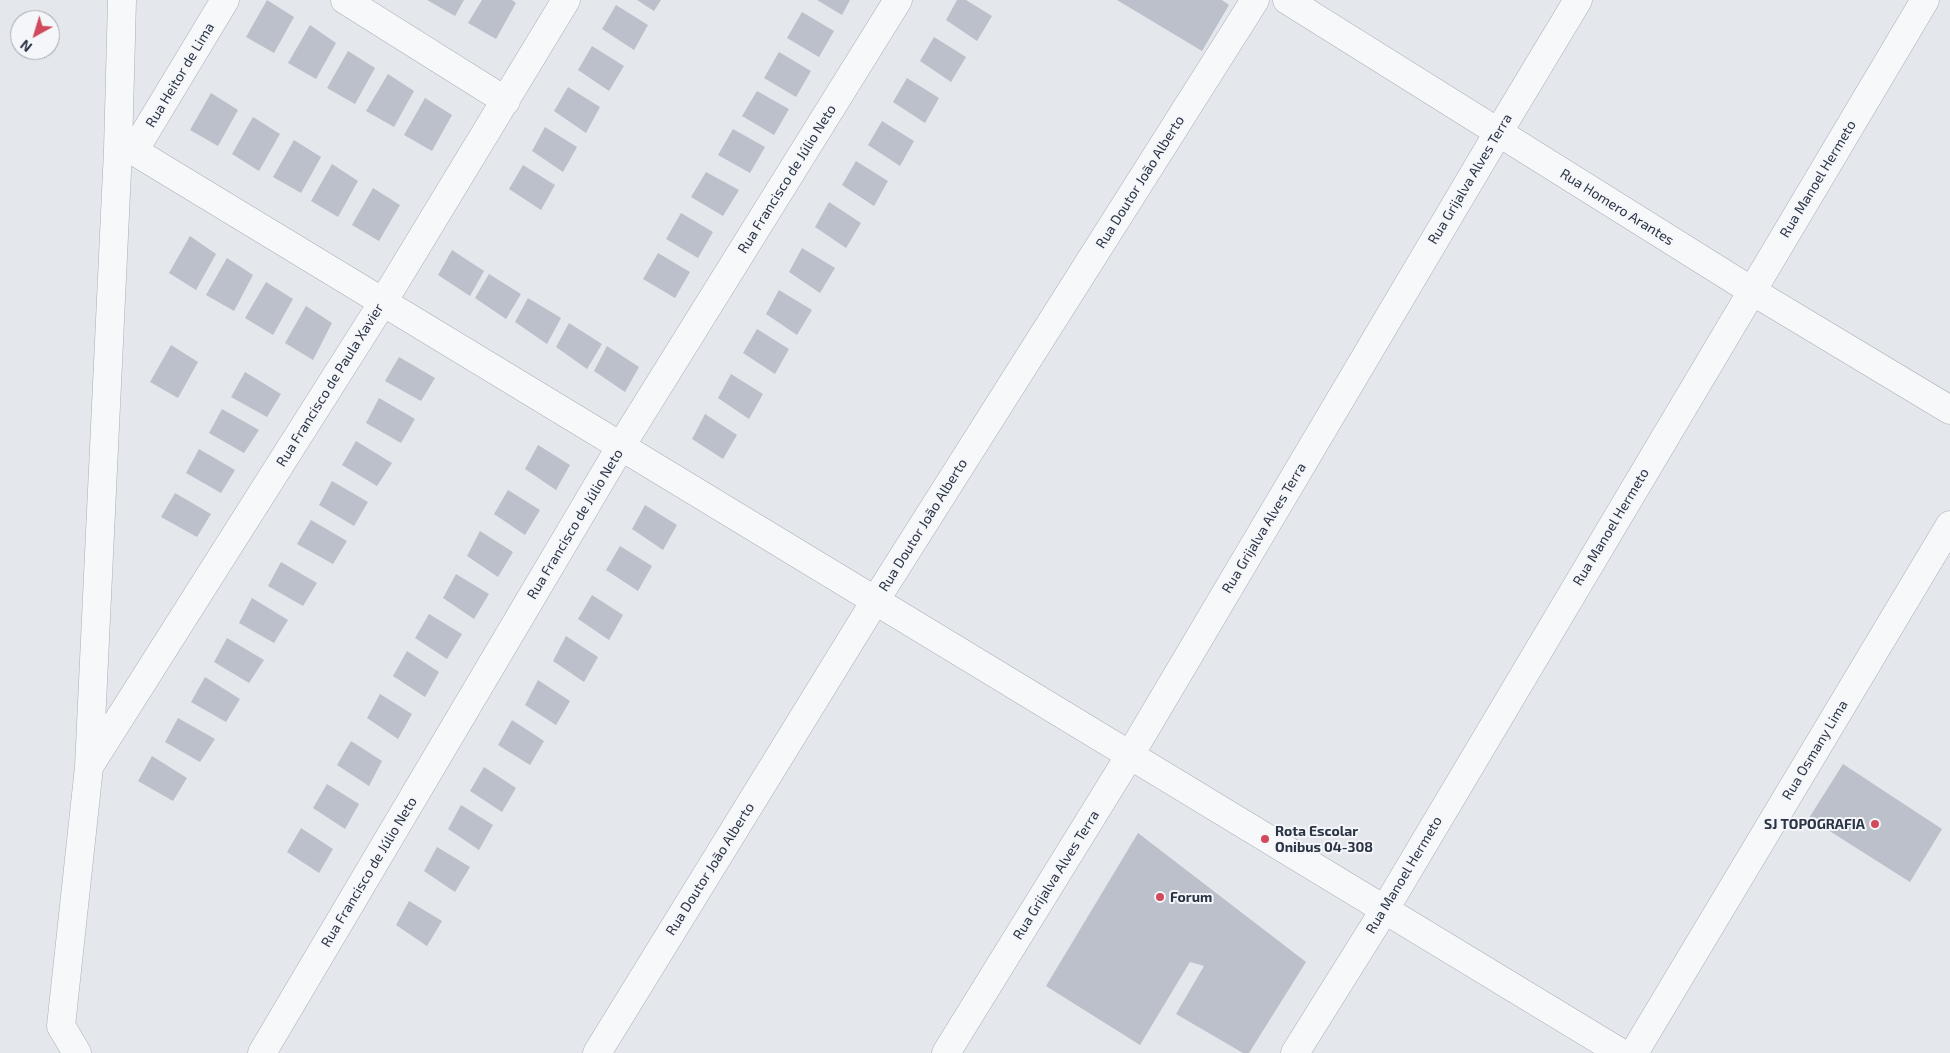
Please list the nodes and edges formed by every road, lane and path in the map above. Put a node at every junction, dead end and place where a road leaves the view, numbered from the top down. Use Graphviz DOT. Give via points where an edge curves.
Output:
graph roads {
  1 [pos="122,0"];
  2 [pos="225,0"];
  3 [pos="345,0"];
  4 [pos="566,0"];
  5 [pos="898,0"];
  6 [pos="1255,0"];
  7 [pos="1287,0"];
  8 [pos="1578,0"];
  9 [pos="1925,0"];
  10 [pos="506,102"];
  11 [pos="1498,133"];
  12 [pos="126,151"];
  13 [pos="1752,291"];
  14 [pos="383,302"];
  15 [pos="1950,410"];
  16 [pos="621,446"];
  17 [pos="1950,525"];
  18 [pos="875,601"];
  19 [pos="1130,755"];
  20 [pos="89,767"];
  21 [pos="1385,909"];
  22 [pos="77,1053"];
  23 [pos="262,1053"];
  24 [pos="597,1053"];
  25 [pos="946,1053"];
  26 [pos="1295,1053"];
  27 [pos="1621,1053"];
  28 [pos="1634,1053"];
  1 -- 12 [label="street"];
  2 -- 12 [label="street, Rua Heitor de Lima"];
  3 -- 10 [label="street"];
  4 -- 10 [label="street, Rua Francisco de Paula Xavier"];
  5 -- 16 [label="street, Rua Francisco de Júlio Neto"];
  6 -- 18 [label="street, Rua Doutor João Alberto"];
  7 -- 11 [label="street, Rua Homero Arantes"];
  8 -- 11 [label="street, Rua Grijalva Alves Terra"];
  9 -- 13 [label="street, Rua Manoel Hermeto"];
  10 -- 14 [label="street, Rua Francisco de Paula Xavier"];
  11 -- 13 [label="street, Rua Homero Arantes"];
  11 -- 19 [label="street, Rua Grijalva Alves Terra"];
  12 -- 14 [label="street"];
  12 -- 20 [label="street"];
  13 -- 15 [label="street, Rua Homero Arantes"];
  13 -- 21 [label="street, Rua Manoel Hermeto"];
  14 -- 16 [label="street"];
  14 -- 20 [label="street, Rua Francisco de Paula Xavier"];
  16 -- 18 [label="street"];
  16 -- 23 [label="street, Rua Francisco de Júlio Neto"];
  17 -- 28 [label="street, Rua Osmany Lima"];
  18 -- 19 [label="street"];
  18 -- 24 [label="street, Rua Doutor João Alberto"];
  19 -- 21 [label="street"];
  19 -- 25 [label="street, Rua Grijalva Alves Terra"];
  20 -- 22 [label="street" via="61,1026"];
  21 -- 26 [label="street, Rua Manoel Hermeto"];
  21 -- 27 [label="street"];
}
